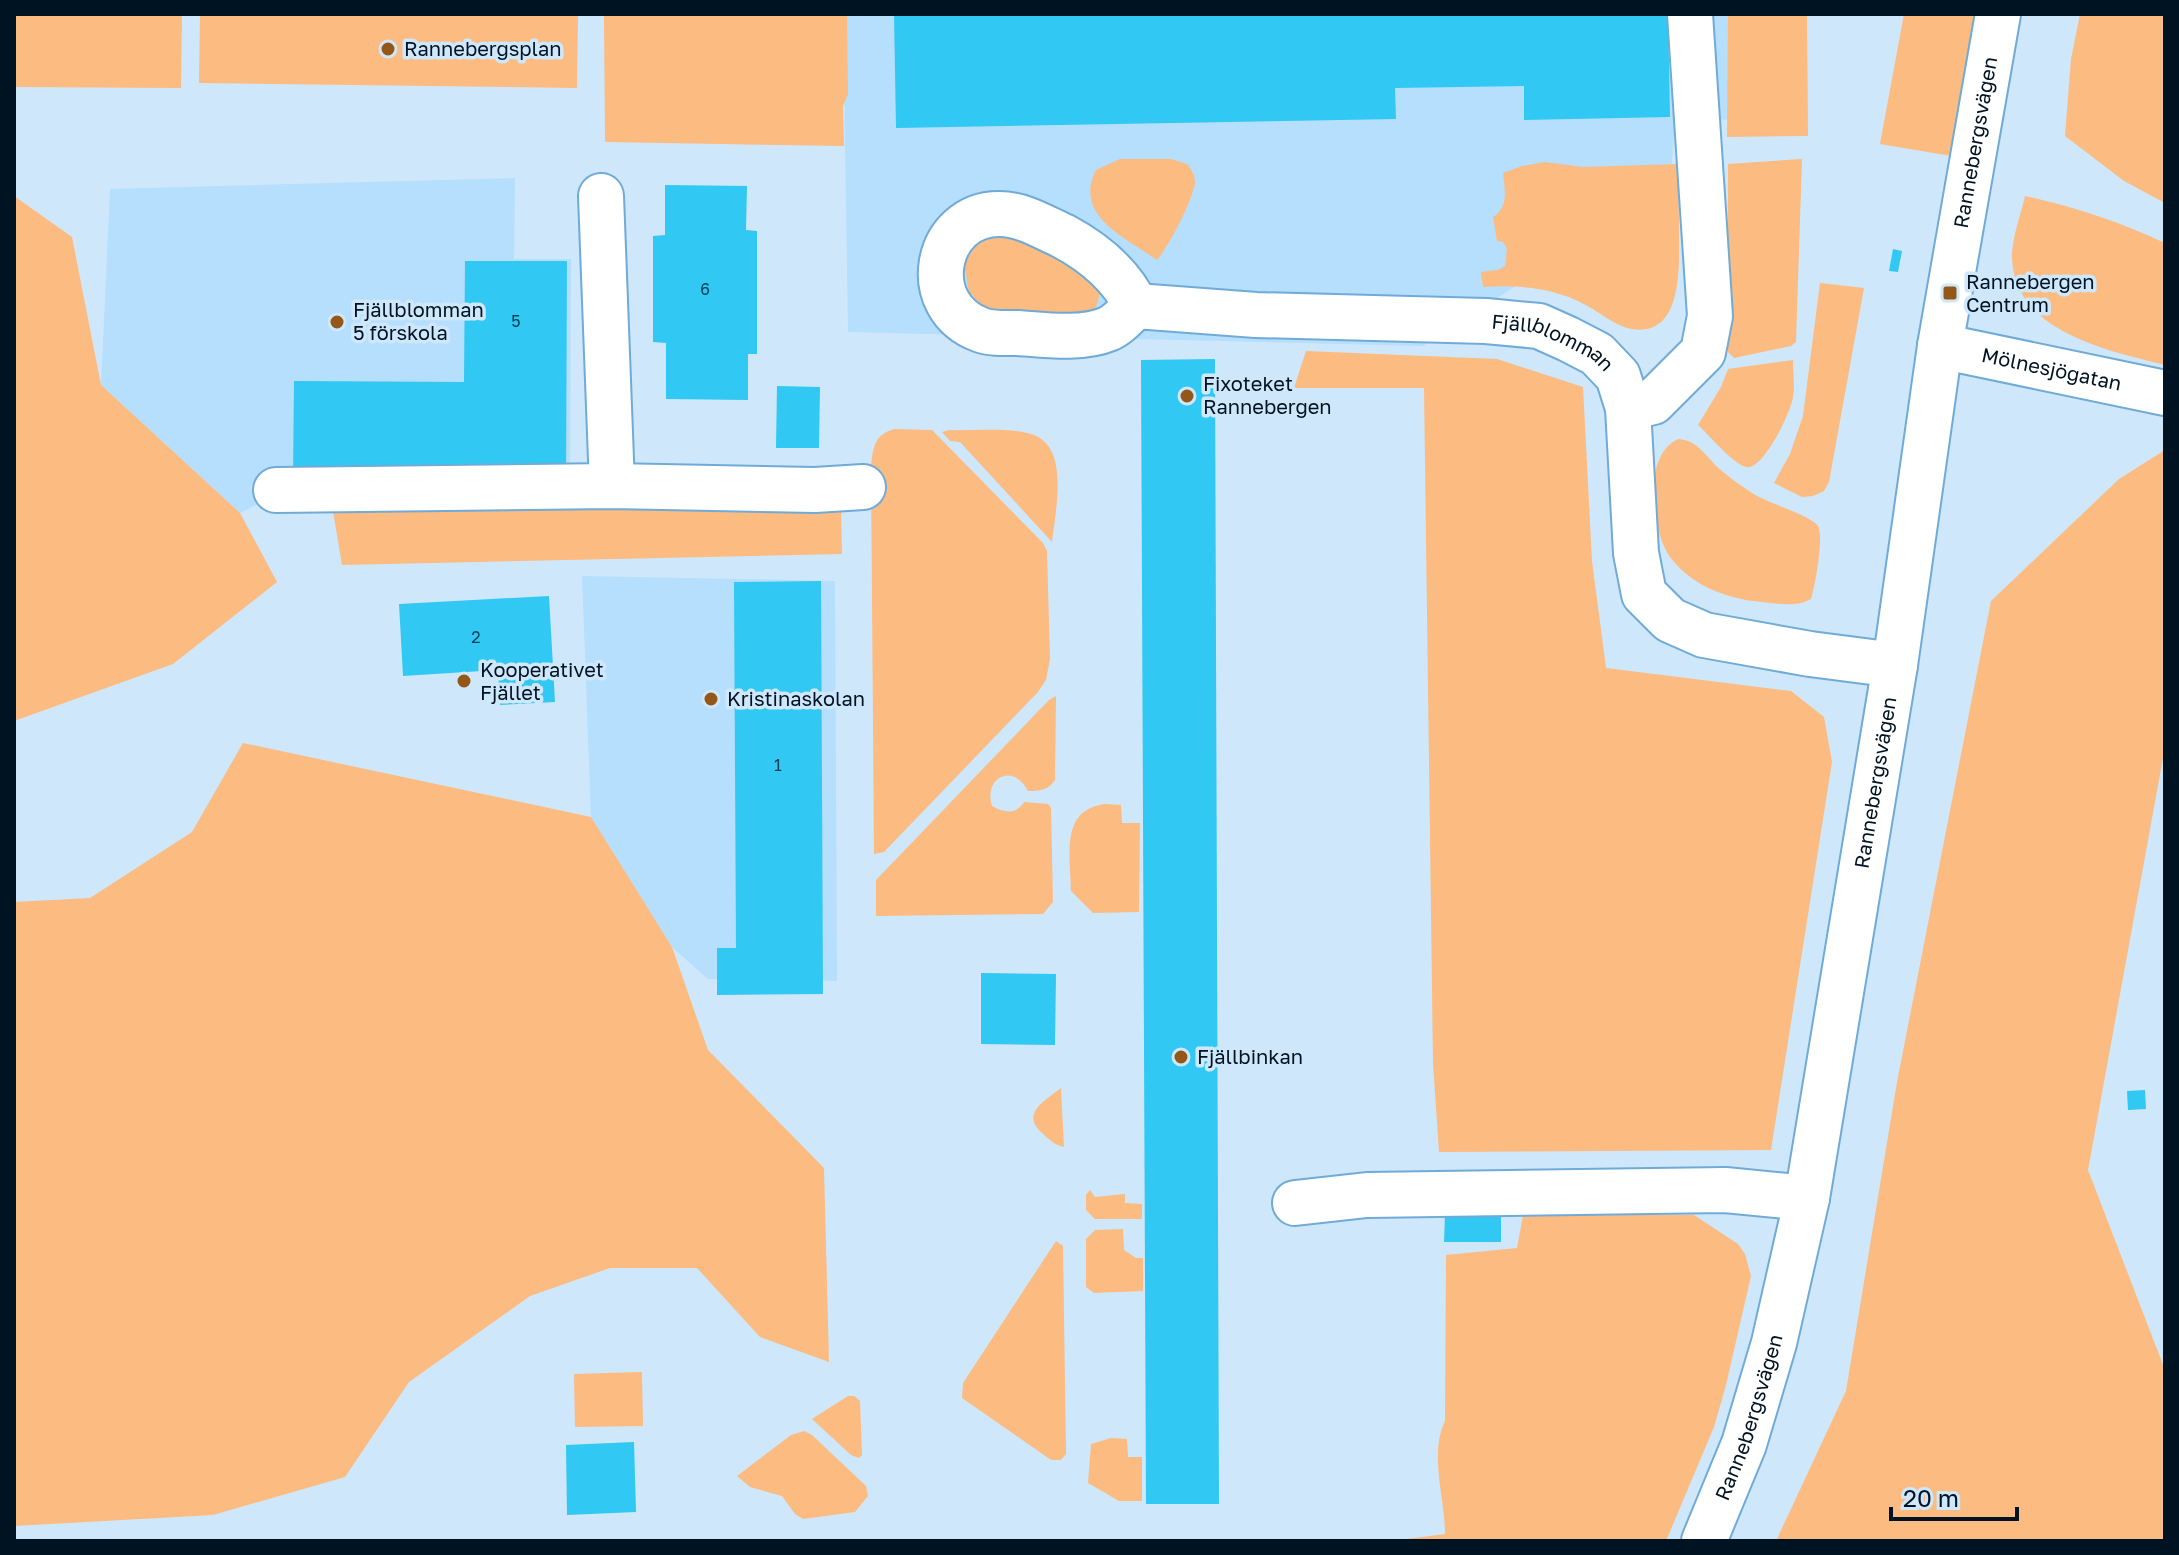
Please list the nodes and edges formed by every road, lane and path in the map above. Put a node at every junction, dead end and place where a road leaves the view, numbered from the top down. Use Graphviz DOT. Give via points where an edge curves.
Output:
graph roads {
  1 [pos="1690,14"];
  2 [pos="1998,14"];
  3 [pos="601,196"];
  4 [pos="1136,306"];
  5 [pos="1940,346"];
  6 [pos="2165,393"];
  7 [pos="1628,408"];
  8 [pos="612,486"];
  9 [pos="863,487"];
  10 [pos="276,490"];
  11 [pos="1895,665"];
  12 [pos="1807,1198"];
  13 [pos="1295,1203"];
  14 [pos="1704,1541"];
  1 -- 7 [label="street" via="1710,316 1703,352 1653,402"];
  2 -- 5 [label="street, Rannebergsvägen"];
  3 -- 8 [label="street"];
  4 -- 7 [label="street, Fjällblomman" via="1539,326 1597,354 1618,376"];
  5 -- 6 [label="street, Mölnesjögatan"];
  5 -- 11 [label="street, Rannebergsvägen"];
  7 -- 11 [label="street, Fjällblomman" via="1636,553 1644,594 1670,620 1704,635"];
  8 -- 9 [label="street"];
  8 -- 10 [label="street"];
  11 -- 12 [label="street, Rannebergsvägen"];
  12 -- 13 [label="street" via="1725,1190 1367,1195"];
  12 -- 14 [label="street, Rannebergsvägen" via="1774,1343 1744,1444"];
}
